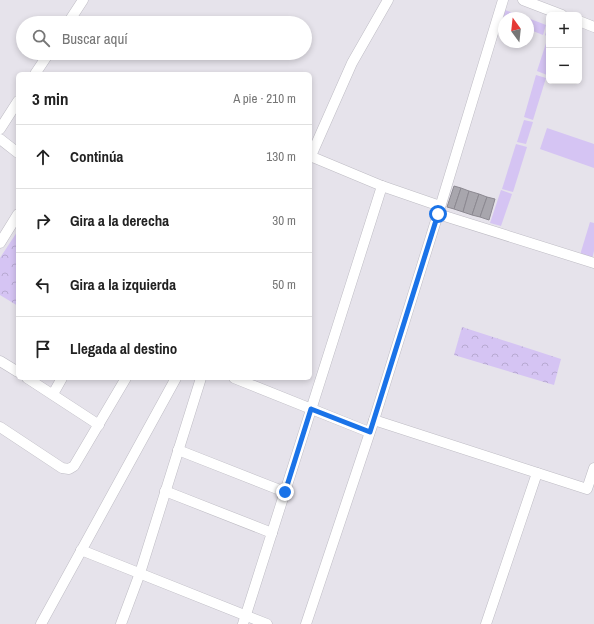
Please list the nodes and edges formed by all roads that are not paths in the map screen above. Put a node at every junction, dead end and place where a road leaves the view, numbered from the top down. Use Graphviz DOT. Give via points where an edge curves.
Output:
graph roads {
  1 [pos="83,0"];
  2 [pos="388,0"];
  3 [pos="503,0"];
  4 [pos="523,0"];
  5 [pos="554,12"];
  6 [pos="73,16"];
  7 [pos="582,22"];
  8 [pos="594,27"];
  9 [pos="44,60"];
  10 [pos="36,72"];
  11 [pos="16,104"];
  12 [pos="0,129"];
  13 [pos="0,140"];
  14 [pos="16,152"];
  15 [pos="312,153"];
  16 [pos="312,158"];
  17 [pos="382,186"];
  18 [pos="439,210"];
  19 [pos="15,227"];
  20 [pos="0,243"];
  21 [pos="594,263"];
  22 [pos="0,361"];
  23 [pos="16,371"];
  24 [pos="30,380"];
  25 [pos="61,380"];
  26 [pos="125,380"];
  27 [pos="175,380"];
  28 [pos="199,380"];
  29 [pos="239,380"];
  30 [pos="53,394"];
  31 [pos="311,409"];
  32 [pos="374,420"];
  33 [pos="99,425"];
  34 [pos="0,427"];
  35 [pos="370,432"];
  36 [pos="178,450"];
  37 [pos="594,468"];
  38 [pos="537,473"];
  39 [pos="165,491"];
  40 [pos="285,492"];
  41 [pos="272,533"];
  42 [pos="81,550"];
  43 [pos="140,573"];
  44 [pos="245,620"];
  45 [pos="41,624"];
  46 [pos="121,624"];
  47 [pos="267,624"];
  48 [pos="306,624"];
  49 [pos="486,624"];
  1 -- 6 [label="street"];
  2 -- 15 [label="street" via="352,64"];
  3 -- 18 [label="street"];
  4 -- 5 [label="street"];
  7 -- 8 [label="street"];
  9 -- 10 [label="street"];
  11 -- 12 [label="street"];
  13 -- 14 [label="street"];
  16 -- 17 [label="street"];
  17 -- 18 [label="street"];
  17 -- 31 [label="street"];
  18 -- 21 [label="street"];
  18 -- 32 [label="street"];
  19 -- 20 [label="street"];
  22 -- 23 [label="street"];
  24 -- 30 [label="street"];
  25 -- 30 [label="street"];
  26 -- 33 [label="street"];
  27 -- 42 [label="street"];
  28 -- 36 [label="street"];
  29 -- 31 [label="street"];
  30 -- 33 [label="street"];
  31 -- 35 [label="street"];
  31 -- 40 [label="street"];
  32 -- 35 [label="street"];
  32 -- 38 [label="street"];
  33 -- 34 [label="street" via="74,466 68,469 62,468"];
  35 -- 48 [label="street"];
  36 -- 39 [label="street"];
  36 -- 40 [label="street"];
  37 -- 38 [label="street" via="587,489"];
  38 -- 49 [label="street"];
  39 -- 41 [label="street"];
  39 -- 43 [label="street"];
  40 -- 41 [label="street"];
  41 -- 44 [label="street"];
  42 -- 43 [label="street"];
  42 -- 45 [label="street"];
  43 -- 44 [label="street"];
  43 -- 46 [label="street"];
  44 -- 47 [label="street"];
}
